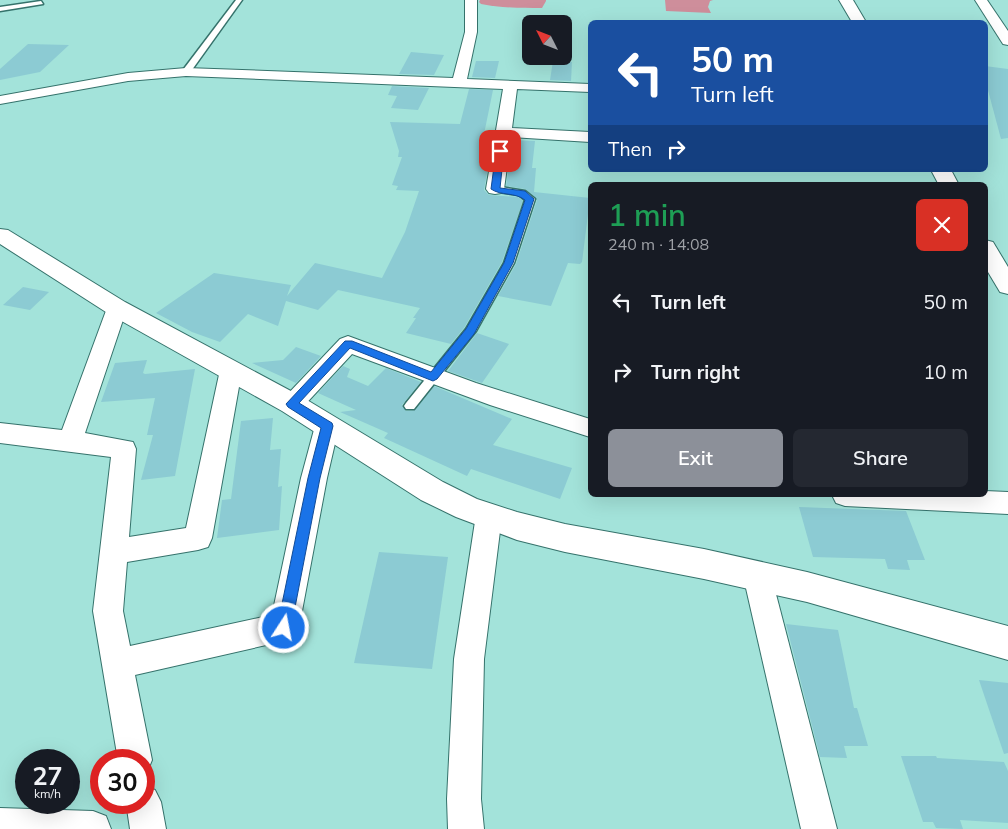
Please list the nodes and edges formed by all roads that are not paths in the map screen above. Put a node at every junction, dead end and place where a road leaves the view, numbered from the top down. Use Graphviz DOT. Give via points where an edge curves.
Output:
graph roads {
  1 [pos="239,0"];
  2 [pos="472,0"];
  3 [pos="846,0"];
  4 [pos="981,0"];
  5 [pos="41,3"];
  6 [pos="0,9"];
  7 [pos="858,20"];
  8 [pos="1008,41"];
  9 [pos="186,72"];
  10 [pos="459,82"];
  11 [pos="511,84"];
  12 [pos="588,88"];
  13 [pos="0,100"];
  14 [pos="502,132"];
  15 [pos="588,137"];
  16 [pos="495,189"];
  17 [pos="0,235"];
  18 [pos="988,252"];
  19 [pos="1008,287"];
  20 [pos="117,308"];
  21 [pos="231,370"];
  22 [pos="433,377"];
  23 [pos="292,404"];
  24 [pos="410,406"];
  25 [pos="328,426"];
  26 [pos="588,427"];
  27 [pos="0,432"];
  28 [pos="70,441"];
  29 [pos="886,497"];
  30 [pos="1008,503"];
  31 [pos="489,516"];
  32 [pos="114,552"];
  33 [pos="758,575"];
  34 [pos="1008,642"];
  35 [pos="117,664"];
  36 [pos="133,749"];
  37 [pos="145,814"];
  38 [pos="0,826"];
  39 [pos="93,829"];
  40 [pos="148,829"];
  41 [pos="466,829"];
  42 [pos="819,829"];
  1 -- 9 [label="lane"];
  2 -- 10 [label="street" via="471,32"];
  3 -- 7 [label="street"];
  4 -- 8 [label="street"];
  5 -- 6 [label="lane"];
  9 -- 10 [label="street"];
  9 -- 13 [label="street" via="128,77"];
  10 -- 11 [label="street"];
  11 -- 12 [label="street"];
  11 -- 14 [label="street"];
  14 -- 15 [label="street"];
  14 -- 16 [label="street"];
  16 -- 22 [label="lane" via="522,193 530,199 509,263 470,331"];
  17 -- 20 [label="street"];
  18 -- 19 [label="street"];
  20 -- 21 [label="street"];
  20 -- 28 [label="street"];
  21 -- 23 [label="street"];
  21 -- 32 [label="street" via="198,538"];
  22 -- 23 [label="street" via="348,344"];
  22 -- 24 [label="lane"];
  22 -- 26 [label="street"];
  23 -- 25 [label="street"];
  25 -- 31 [label="street" via="432,491"];
  25 -- 35 [label="street" via="314,478 284,628"];
  27 -- 28 [label="street"];
  28 -- 32 [label="street" via="124,449"];
  29 -- 30 [label="street"];
  31 -- 33 [label="street" via="565,538"];
  31 -- 41 [label="street" via="468,660"];
  32 -- 35 [label="street" via="108,611"];
  33 -- 34 [label="street"];
  33 -- 42 [label="street"];
  35 -- 36 [label="street"];
  37 -- 40 [label="street"];
  38 -- 39 [label="street"];
}
